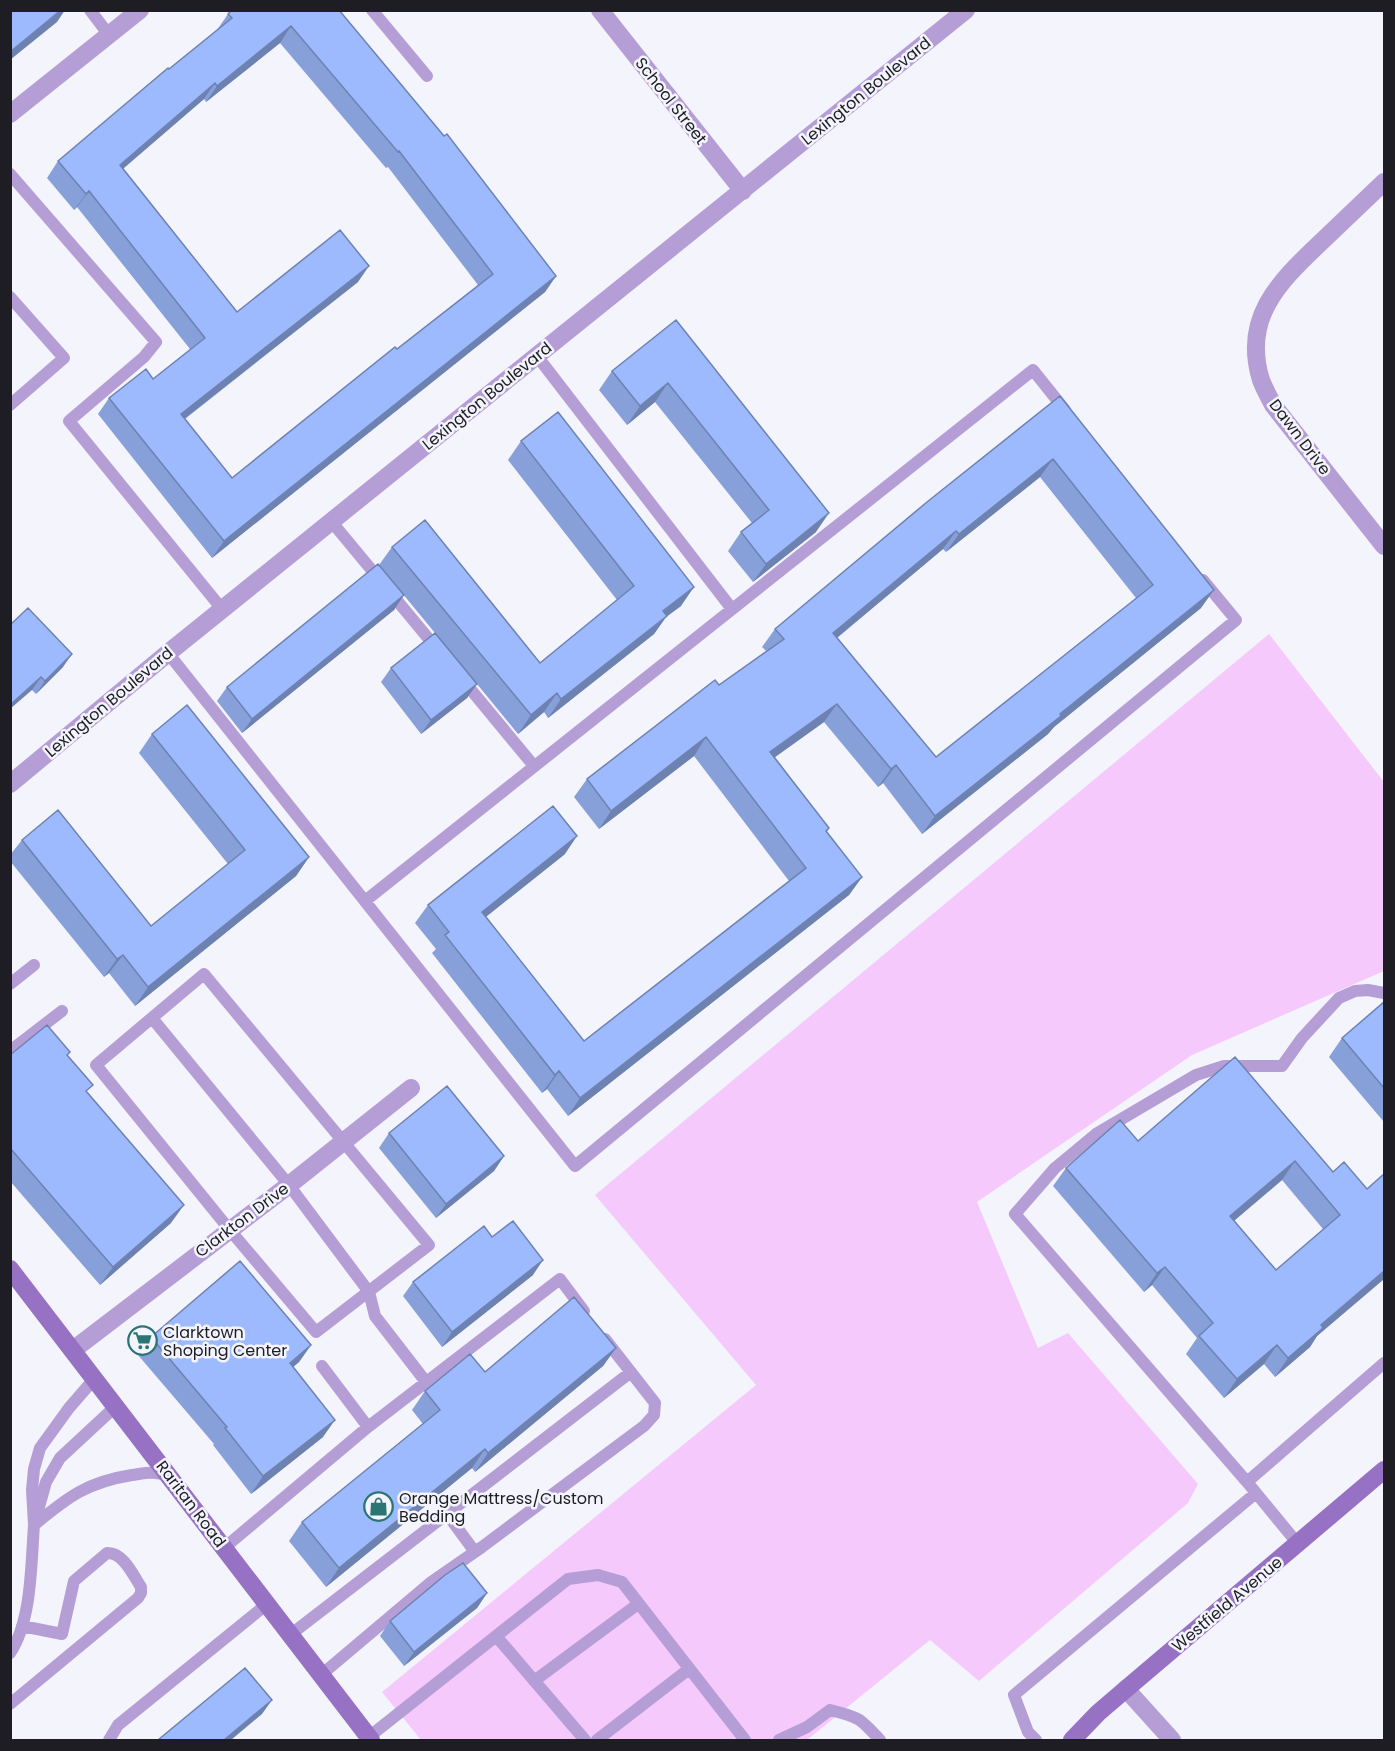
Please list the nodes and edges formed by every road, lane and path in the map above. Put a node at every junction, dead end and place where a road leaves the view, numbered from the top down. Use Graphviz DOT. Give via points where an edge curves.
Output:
graph roads {
  1 [pos="90,10"];
  2 [pos="140,10"];
  3 [pos="372,10"];
  4 [pos="600,10"];
  5 [pos="966,10"];
  6 [pos="109,35"];
  7 [pos="427,76"];
  8 [pos="10,114"];
  9 [pos="10,174"];
  10 [pos="1384,182"];
  11 [pos="743,191"];
  12 [pos="10,297"];
  13 [pos="537,357"];
  14 [pos="10,405"];
  15 [pos="1071,416"];
  16 [pos="331,521"];
  17 [pos="1378,525"];
  18 [pos="1384,546"];
  19 [pos="1198,574"];
  20 [pos="222,609"];
  21 [pos="732,609"];
  22 [pos="168,653"];
  23 [pos="534,766"];
  24 [pos="10,784"];
  25 [pos="364,901"];
  26 [pos="34,965"];
  27 [pos="10,984"];
  28 [pos="1384,993"];
  29 [pos="62,1011"];
  30 [pos="152,1018"];
  31 [pos="10,1051"];
  32 [pos="411,1089"];
  33 [pos="344,1140"];
  34 [pos="289,1185"];
  35 [pos="229,1229"];
  36 [pos="10,1269"];
  37 [pos="369,1292"];
  38 [pos="73,1350"];
  39 [pos="1384,1363"];
  40 [pos="322,1366"];
  41 [pos="631,1372"];
  42 [pos="95,1378"];
  43 [pos="426,1382"];
  44 [pos="116,1406"];
  45 [pos="368,1427"];
  46 [pos="1384,1470"];
  47 [pos="170,1476"];
  48 [pos="1246,1482"];
  49 [pos="1256,1493"];
  50 [pos="447,1514"];
  51 [pos="34,1525"];
  52 [pos="1298,1544"];
  53 [pos="224,1548"];
  54 [pos="475,1552"];
  55 [pos="267,1604"];
  56 [pos="638,1604"];
  57 [pos="22,1626"];
  58 [pos="62,1634"];
  59 [pos="290,1635"];
  60 [pos="496,1636"];
  61 [pos="81,1646"];
  62 [pos="10,1653"];
  63 [pos="689,1669"];
  64 [pos="321,1675"];
  65 [pos="534,1681"];
  66 [pos="1126,1689"];
  67 [pos="10,1704"];
  68 [pos="109,1740"];
  69 [pos="368,1740"];
  70 [pos="585,1740"];
  71 [pos="597,1740"];
  72 [pos="745,1740"];
  73 [pos="779,1740"];
  74 [pos="880,1740"];
  75 [pos="1036,1740"];
  76 [pos="1072,1740"];
  77 [pos="1172,1740"];
  1 -- 6 [label="lane"];
  2 -- 6 [label="street"];
  3 -- 7 [label="lane"];
  4 -- 11 [label="street, School Street"];
  5 -- 11 [label="street, Lexington Boulevard"];
  6 -- 8 [label="street"];
  9 -- 20 [label="lane" via="156,342 144,357 69,421"];
  10 -- 17 [label="street, Dawn Drive" via="1286,275 1267,301 1256,354 1261,380 1273,405"];
  11 -- 13 [label="street, Lexington Boulevard"];
  12 -- 14 [label="lane" via="64,358"];
  13 -- 16 [label="street, Lexington Boulevard"];
  13 -- 21 [label="lane"];
  15 -- 21 [label="lane" via="1033,370"];
  16 -- 20 [label="street, Lexington Boulevard"];
  16 -- 23 [label="lane"];
  17 -- 18 [label="street, Dawn Drive"];
  19 -- 25 [label="lane" via="1236,620 574,1166"];
  20 -- 22 [label="street, Lexington Boulevard"];
  21 -- 23 [label="lane"];
  22 -- 24 [label="street, Lexington Boulevard"];
  22 -- 25 [label="lane"];
  23 -- 25 [label="lane"];
  26 -- 27 [label="lane"];
  28 -- 48 [label="lane" via="1356,991 1340,998 1282,1066 1224,1065 1196,1075 1096,1134 1055,1168 1014,1214"];
  29 -- 31 [label="lane"];
  30 -- 33 [label="lane" via="204,974"];
  30 -- 34 [label="lane"];
  30 -- 35 [label="lane" via="96,1065"];
  32 -- 33 [label="street, Clarkton Drive"];
  33 -- 34 [label="street, Clarkton Drive"];
  33 -- 37 [label="lane" via="429,1245"];
  34 -- 35 [label="street, Clarkton Drive"];
  34 -- 37 [label="lane"];
  35 -- 37 [label="lane" via="316,1332"];
  35 -- 38 [label="street, Clarkton Drive"];
  36 -- 38 [label="main road, Raritan Road"];
  37 -- 43 [label="lane" via="375,1316"];
  38 -- 42 [label="main road, Raritan Road"];
  39 -- 48 [label="lane"];
  40 -- 45 [label="lane"];
  41 -- 43 [label="lane" via="560,1279"];
  41 -- 50 [label="lane"];
  41 -- 54 [label="lane" via="655,1403 654,1415"];
  42 -- 44 [label="main road, Raritan Road"];
  42 -- 51 [label="lane" via="40,1448 32,1490"];
  43 -- 45 [label="lane"];
  44 -- 47 [label="main road, Raritan Road"];
  44 -- 51 [label="lane" via="60,1458 46,1482"];
  45 -- 53 [label="lane"];
  46 -- 52 [label="main road, Westfield Avenue"];
  47 -- 51 [label="lane" via="155,1472 106,1479 83,1489"];
  47 -- 53 [label="main road, Raritan Road"];
  48 -- 49 [label="lane"];
  49 -- 52 [label="lane"];
  49 -- 75 [label="lane" via="1014,1695 1028,1732"];
  50 -- 54 [label="lane"];
  50 -- 59 [label="lane"];
  51 -- 57 [label="lane"];
  52 -- 66 [label="main road, Westfield Avenue"];
  53 -- 55 [label="main road, Raritan Road"];
  54 -- 64 [label="lane" via="430,1583"];
  55 -- 59 [label="main road, Raritan Road"];
  55 -- 68 [label="lane" via="118,1725"];
  56 -- 60 [label="lane" via="621,1582 598,1575 568,1579"];
  56 -- 63 [label="lane"];
  56 -- 65 [label="lane"];
  57 -- 58 [label="lane"];
  57 -- 62 [label="lane"];
  58 -- 61 [label="lane"];
  58 -- 61 [label="lane" via="74,1581 107,1553 120,1557 141,1587 141,1593"];
  59 -- 64 [label="main road, Raritan Road"];
  60 -- 65 [label="lane"];
  60 -- 69 [label="lane"];
  61 -- 67 [label="lane"];
  63 -- 71 [label="lane"];
  63 -- 72 [label="lane"];
  64 -- 69 [label="main road, Raritan Road"];
  65 -- 70 [label="lane"];
  66 -- 76 [label="main road, Westfield Avenue"];
  66 -- 77 [label="street"];
  73 -- 74 [label="lane" via="830,1710 863,1721"];
}
